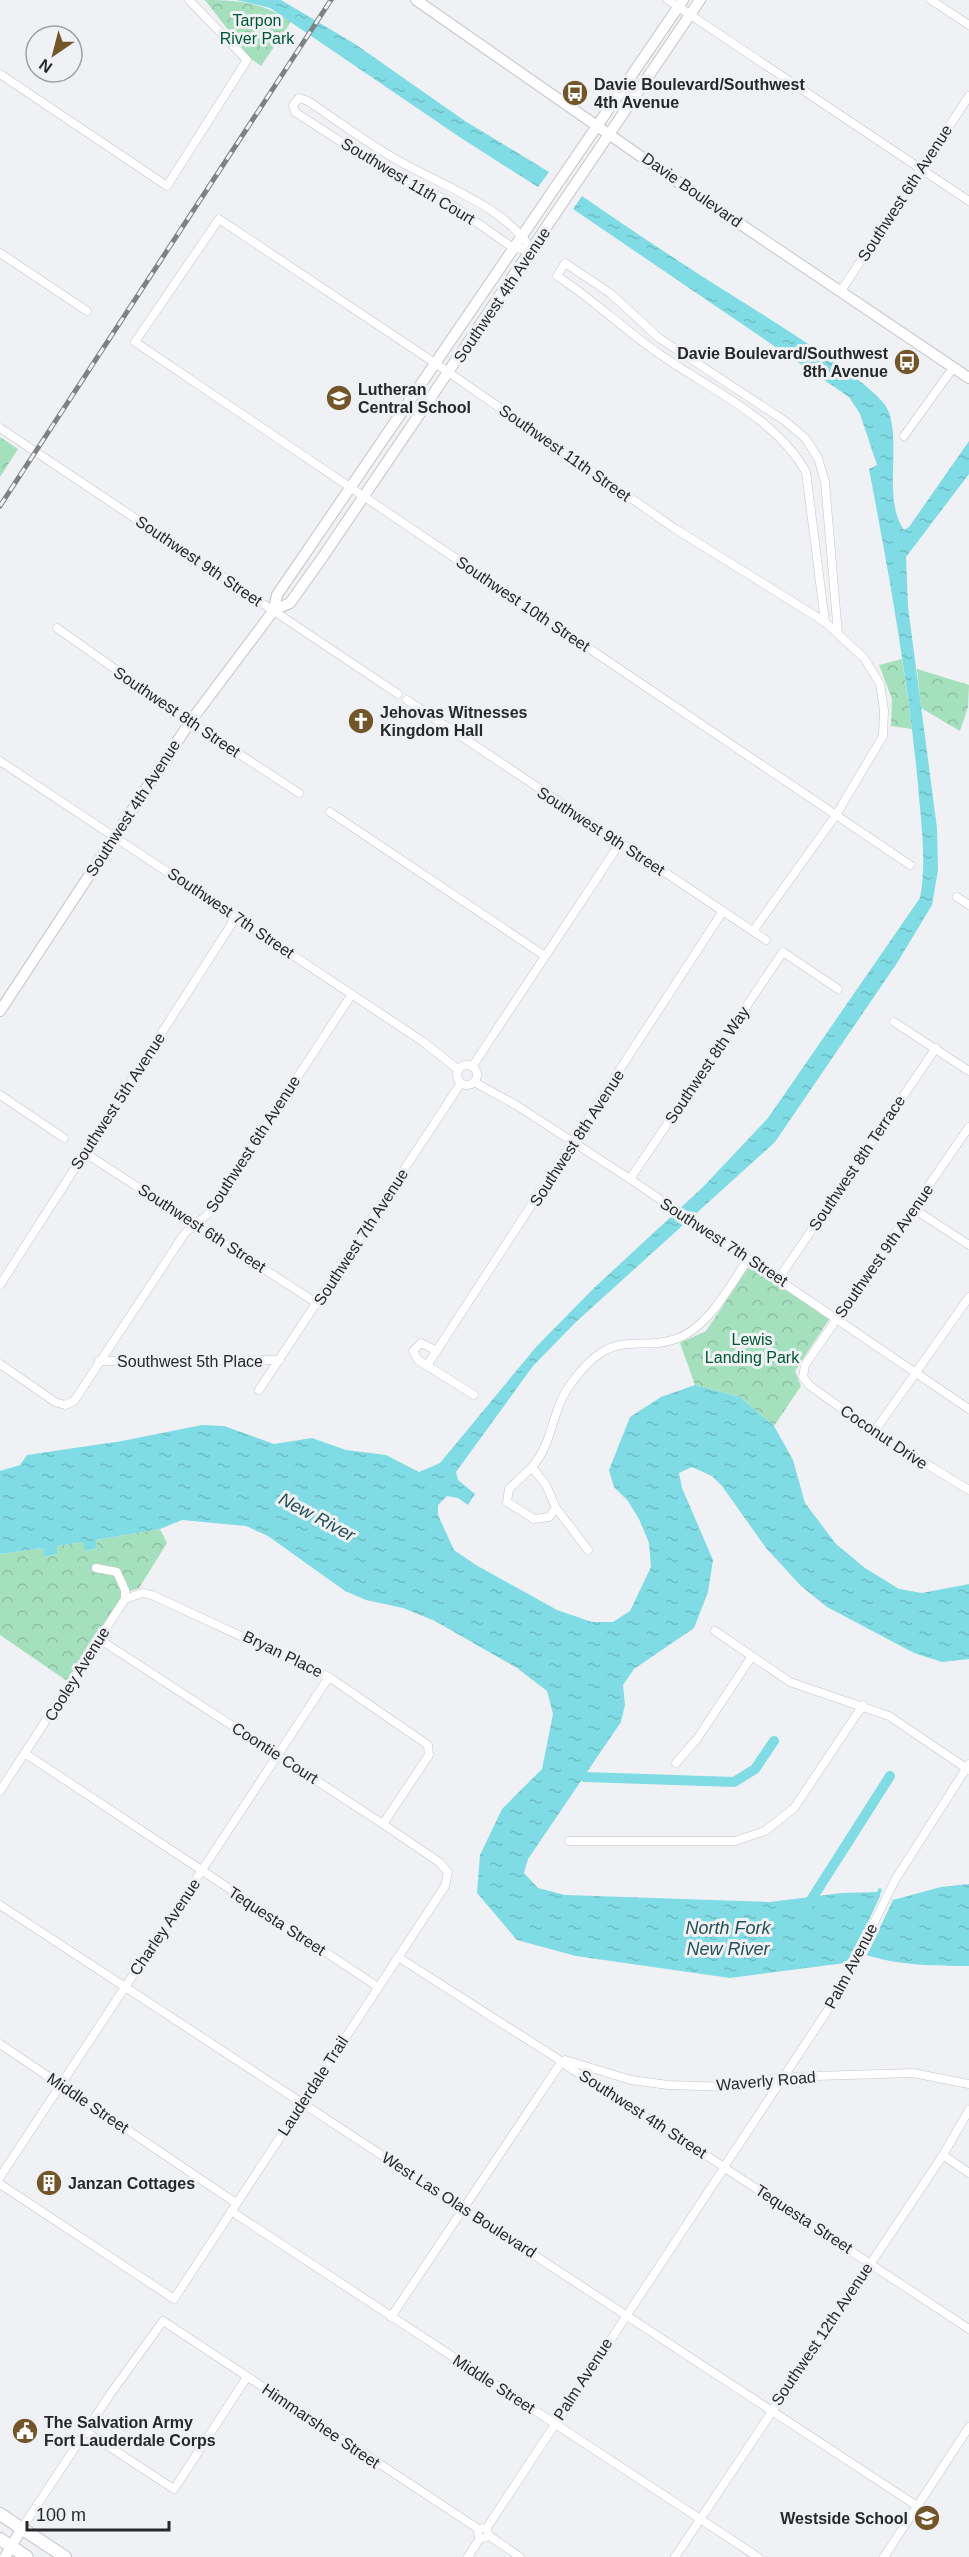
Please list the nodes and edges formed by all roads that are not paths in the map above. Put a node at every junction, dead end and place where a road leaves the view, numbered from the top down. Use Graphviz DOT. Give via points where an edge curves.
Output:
graph roads {
  1 [pos="189,0"];
  2 [pos="416,0"];
  3 [pos="668,0"];
  4 [pos="700,0"];
  5 [pos="932,0"];
  6 [pos="680,3"];
  7 [pos="690,15"];
  8 [pos="969,25"];
  9 [pos="0,74"];
  10 [pos="969,96"];
  11 [pos="597,123"];
  12 [pos="610,133"];
  13 [pos="920,169"];
  14 [pos="969,201"];
  15 [pos="219,219"];
  16 [pos="522,235"];
  17 [pos="513,248"];
  18 [pos="532,250"];
  19 [pos="0,253"];
  20 [pos="841,291"];
  21 [pos="87,310"];
  22 [pos="435,363"];
  23 [pos="953,368"];
  24 [pos="450,373"];
  25 [pos="969,378"];
  26 [pos="760,404"];
  27 [pos="752,416"];
  28 [pos="0,428"];
  29 [pos="904,436"];
  30 [pos="351,488"];
  31 [pos="364,498"];
  32 [pos="274,610"];
  33 [pos="825,622"];
  34 [pos="57,628"];
  35 [pos="838,634"];
  36 [pos="398,694"];
  37 [pos="407,700"];
  38 [pos="190,722"];
  39 [pos="0,761"];
  40 [pos="299,793"];
  41 [pos="330,812"];
  42 [pos="836,815"];
  43 [pos="115,836"];
  44 [pos="620,843"];
  45 [pos="910,865"];
  46 [pos="957,897"];
  47 [pos="969,905"];
  48 [pos="723,911"];
  49 [pos="236,917"];
  50 [pos="753,931"];
  51 [pos="766,940"];
  52 [pos="545,956"];
  53 [pos="838,988"];
  54 [pos="352,994"];
  55 [pos="0,1011"];
  56 [pos="894,1022"];
  57 [pos="936,1048"];
  58 [pos="472,1067"];
  59 [pos="459,1070"];
  60 [pos="969,1071"];
  61 [pos="474,1082"];
  62 [pos="461,1083"];
  63 [pos="0,1095"];
  64 [pos="969,1127"];
  65 [pos="64,1138"];
  66 [pos="574,1144"];
  67 [pos="85,1153"];
  68 [pos="630,1179"];
  69 [pos="914,1209"];
  70 [pos="196,1224"];
  71 [pos="969,1245"];
  72 [pos="748,1259"];
  73 [pos="778,1278"];
  74 [pos="0,1285"];
  75 [pos="969,1297"];
  76 [pos="318,1304"];
  77 [pos="837,1318"];
  78 [pos="437,1350"];
  79 [pos="280,1360"];
  80 [pos="99,1361"];
  81 [pos="0,1364"];
  82 [pos="428,1364"];
  83 [pos="918,1374"];
  84 [pos="803,1377"];
  85 [pos="259,1390"];
  86 [pos="474,1395"];
  87 [pos="969,1409"];
  88 [pos="874,1432"];
  89 [pos="532,1467"];
  90 [pos="969,1490"];
  91 [pos="556,1508"];
  92 [pos="588,1550"];
  93 [pos="96,1568"];
  94 [pos="125,1599"];
  95 [pos="715,1631"];
  96 [pos="99,1639"];
  97 [pos="752,1656"];
  98 [pos="329,1677"];
  99 [pos="863,1705"];
  100 [pos="26,1754"];
  101 [pos="278,1754"];
  102 [pos="676,1763"];
  103 [pos="968,1767"];
  104 [pos="0,1791"];
  105 [pos="383,1824"];
  106 [pos="569,1841"];
  107 [pos="201,1872"];
  108 [pos="448,1872"];
  109 [pos="0,1905"];
  110 [pos="398,1957"];
  111 [pos="125,1987"];
  112 [pos="378,1987"];
  113 [pos="0,2044"];
  114 [pos="562,2062"];
  115 [pos="783,2077"];
  116 [pos="60,2084"];
  117 [pos="969,2084"];
  118 [pos="302,2102"];
  119 [pos="969,2110"];
  120 [pos="942,2155"];
  121 [pos="724,2168"];
  122 [pos="969,2174"];
  123 [pos="0,2177"];
  124 [pos="0,2184"];
  125 [pos="236,2203"];
  126 [pos="463,2207"];
  127 [pos="231,2211"];
  128 [pos="870,2263"];
  129 [pos="626,2315"];
  130 [pos="391,2317"];
  131 [pos="969,2329"];
  132 [pos="247,2377"];
  133 [pos="770,2412"];
  134 [pos="554,2423"];
  135 [pos="969,2427"];
  136 [pos="85,2431"];
  137 [pos="960,2440"];
  138 [pos="969,2445"];
  139 [pos="917,2506"];
  140 [pos="0,2514"];
  141 [pos="700,2519"];
  142 [pos="22,2528"];
  143 [pos="484,2533"];
  144 [pos="0,2539"];
  145 [pos="8,2552"];
  146 [pos="27,2557"];
  147 [pos="65,2557"];
  148 [pos="468,2557"];
  149 [pos="520,2557"];
  150 [pos="675,2557"];
  151 [pos="758,2557"];
  152 [pos="884,2557"];
  1 -- 9 [label="street" via="247,60 167,186"];
  2 -- 11 [label="main road, Davie Boulevard"];
  3 -- 6 [label="street"];
  4 -- 7 [label="main road, Southwest 4th Avenue"];
  5 -- 8 [label="street"];
  6 -- 7 [label="street"];
  6 -- 11 [label="main road, Southwest 4th Avenue"];
  7 -- 12 [label="main road, Southwest 4th Avenue"];
  7 -- 13 [label="street"];
  10 -- 13 [label="street, Southwest 6th Avenue"];
  11 -- 12 [label="main road, Davie Boulevard"];
  11 -- 16 [label="main road, Southwest 4th Avenue"];
  12 -- 18 [label="main road, Southwest 4th Avenue"];
  12 -- 20 [label="main road, Davie Boulevard"];
  13 -- 14 [label="street"];
  13 -- 20 [label="street, Southwest 6th Avenue"];
  15 -- 22 [label="street, Southwest 11th Street"];
  15 -- 30 [label="street, Southwest 10th Street" via="135,342"];
  16 -- 17 [label="main road, Southwest 4th Avenue"];
  16 -- 17 [label="street, Southwest 11th Court" via="457,190 392,158 308,100 298,98 294,102 293,108 300,116 395,177 444,199"];
  16 -- 18 [label="street, Southwest 11th Court"];
  17 -- 18 [label="street, Southwest 11th Court"];
  17 -- 22 [label="main road, Southwest 4th Avenue"];
  18 -- 24 [label="main road, Southwest 4th Avenue"];
  19 -- 21 [label="street"];
  20 -- 23 [label="main road, Davie Boulevard"];
  22 -- 24 [label="street, Southwest 11th Street"];
  22 -- 30 [label="main road, Southwest 4th Avenue"];
  23 -- 25 [label="main road, Davie Boulevard"];
  23 -- 29 [label="street"];
  24 -- 31 [label="main road, Southwest 4th Avenue"];
  24 -- 33 [label="street, Southwest 11th Street" via="674,528"];
  26 -- 27 [label="street"];
  26 -- 27 [label="street" via="659,338 610,293 565,263 557,276 657,353"];
  26 -- 35 [label="street" via="805,438 818,458 825,482"];
  27 -- 33 [label="street" via="786,442 806,472"];
  28 -- 32 [label="street, Southwest 9th Street"];
  30 -- 31 [label="street, Southwest 10th Street"];
  30 -- 32 [label="main road, Southwest 4th Avenue" via="276,595"];
  31 -- 32 [label="main road, Southwest 4th Avenue" via="290,603"];
  31 -- 42 [label="street, Southwest 10th Street"];
  32 -- 36 [label="street, Southwest 9th Street"];
  32 -- 38 [label="main road, Southwest 4th Avenue"];
  33 -- 35 [label="street"];
  34 -- 38 [label="street, Southwest 8th Street"];
  35 -- 42 [label="street" via="864,658 880,684 884,710 883,736"];
  37 -- 44 [label="street, Southwest 9th Street"];
  38 -- 40 [label="street, Southwest 8th Street"];
  38 -- 43 [label="main road, Southwest 4th Avenue"];
  39 -- 43 [label="street, Southwest 7th Street"];
  41 -- 52 [label="street"];
  42 -- 45 [label="street, Southwest 10th Street"];
  42 -- 50 [label="street"];
  43 -- 49 [label="street, Southwest 7th Street"];
  43 -- 55 [label="main road, Southwest 4th Avenue"];
  44 -- 48 [label="street, Southwest 9th Street"];
  44 -- 52 [label="street"];
  46 -- 47 [label="street"];
  48 -- 50 [label="street, Southwest 9th Street"];
  48 -- 66 [label="street, Southwest 8th Avenue"];
  49 -- 54 [label="street, Southwest 7th Street"];
  49 -- 67 [label="street, Southwest 5th Avenue"];
  50 -- 51 [label="street, Southwest 9th Street"];
  52 -- 58 [label="street"];
  53 -- 68 [label="street, Southwest 8th Way" via="783,952"];
  54 -- 59 [label="street, Southwest 7th Street"];
  54 -- 70 [label="street, Southwest 6th Avenue" via="207,1215"];
  56 -- 57 [label="street"];
  57 -- 60 [label="street"];
  57 -- 73 [label="street, Southwest 8th Terrace"];
  58 -- 59 [label="street"];
  58 -- 61 [label="street" via="477,1073"];
  59 -- 62 [label="street"];
  61 -- 62 [label="street"];
  61 -- 66 [label="street, Southwest 7th Street"];
  62 -- 76 [label="street, Southwest 7th Avenue"];
  63 -- 65 [label="street"];
  64 -- 69 [label="street, Southwest 9th Avenue"];
  66 -- 68 [label="street, Southwest 7th Street"];
  66 -- 78 [label="street, Southwest 8th Avenue"];
  67 -- 70 [label="street, Southwest 6th Street"];
  67 -- 74 [label="street, Southwest 5th Avenue"];
  68 -- 72 [label="street, Southwest 7th Street"];
  69 -- 71 [label="street"];
  69 -- 77 [label="street, Southwest 9th Avenue"];
  70 -- 76 [label="street, Southwest 6th Street"];
  70 -- 80 [label="street, Southwest 6th Avenue" via="185,1233"];
  72 -- 73 [label="street, Southwest 7th Street"];
  72 -- 89 [label="street" via="702,1324 676,1339 614,1344 593,1359 561,1400 544,1453"];
  73 -- 77 [label="street, Southwest 7th Street"];
  75 -- 83 [label="street"];
  76 -- 79 [label="street, Southwest 7th Avenue"];
  77 -- 83 [label="street, Southwest 7th Street"];
  77 -- 84 [label="street, Southwest 9th Avenue" via="805,1365"];
  78 -- 82 [label="street, Southwest 8th Avenue"];
  78 -- 82 [label="street" via="421,1343 415,1348 416,1358"];
  79 -- 80 [label="street, Southwest 5th Place"];
  79 -- 85 [label="street, Southwest 7th Avenue"];
  80 -- 81 [label="street, Southwest 6th Avenue" via="74,1401 65,1405"];
  82 -- 86 [label="street"];
  83 -- 87 [label="street, Southwest 7th Street"];
  83 -- 88 [label="street"];
  84 -- 88 [label="street, Coconut Drive" via="808,1385"];
  88 -- 90 [label="street, Coconut Drive"];
  89 -- 91 [label="street"];
  89 -- 91 [label="street" via="509,1489 507,1502 534,1519 549,1516"];
  91 -- 92 [label="street"];
  93 -- 94 [label="street" via="117,1572"];
  94 -- 96 [label="street, Cooley Avenue"];
  94 -- 98 [label="street, Bryan Place" via="152,1594"];
  95 -- 97 [label="street"];
  96 -- 100 [label="street, Cooley Avenue"];
  96 -- 101 [label="street, Coontie Court"];
  97 -- 99 [label="street" via="790,1682"];
  97 -- 102 [label="street" via="697,1739"];
  98 -- 101 [label="street, Charley Avenue"];
  98 -- 105 [label="street, Bryan Place" via="428,1745 429,1755"];
  99 -- 103 [label="street" via="896,1720"];
  99 -- 106 [label="street" via="794,1808 765,1832 735,1841"];
  100 -- 104 [label="street, Cooley Avenue"];
  100 -- 107 [label="street, Tequesta Street"];
  101 -- 105 [label="street, Coontie Court"];
  101 -- 107 [label="street, Charley Avenue"];
  103 -- 115 [label="street, Palm Avenue" via="887,1896 841,1990"];
  105 -- 108 [label="street, Coontie Court"];
  107 -- 111 [label="street, Charley Avenue"];
  107 -- 112 [label="street, Tequesta Street"];
  108 -- 110 [label="street, Lauderdale Trail" via="445,1886"];
  109 -- 111 [label="street, West Las Olas Boulevard"];
  110 -- 112 [label="street, Lauderdale Trail"];
  110 -- 114 [label="street"];
  111 -- 116 [label="street, Charley Avenue"];
  111 -- 118 [label="street, West Las Olas Boulevard"];
  112 -- 118 [label="street, Lauderdale Trail"];
  113 -- 116 [label="street, Middle Street"];
  114 -- 115 [label="street, Waverly Road" via="668,2085 727,2087"];
  114 -- 121 [label="street, Southwest 4th Street"];
  114 -- 126 [label="street"];
  115 -- 117 [label="street, Waverly Road" via="913,2073"];
  115 -- 121 [label="street, Palm Avenue"];
  116 -- 123 [label="street, Charley Avenue"];
  116 -- 125 [label="street, Middle Street"];
  118 -- 125 [label="street, Lauderdale Trail"];
  118 -- 126 [label="street, West Las Olas Boulevard"];
  119 -- 120 [label="street, Southwest 12th Avenue"];
  120 -- 122 [label="street"];
  120 -- 128 [label="street, Southwest 12th Avenue"];
  121 -- 128 [label="street, Tequesta Street"];
  121 -- 129 [label="street, Palm Avenue"];
  124 -- 127 [label="street, Lauderdale Trail" via="174,2299"];
  125 -- 127 [label="street, Lauderdale Trail"];
  126 -- 129 [label="street, West Las Olas Boulevard"];
  126 -- 130 [label="street"];
  127 -- 130 [label="street, Middle Street"];
  128 -- 131 [label="street, Tequesta Street"];
  128 -- 133 [label="street, Southwest 12th Avenue"];
  129 -- 133 [label="street, West Las Olas Boulevard"];
  129 -- 134 [label="street, Palm Avenue"];
  130 -- 134 [label="street, Middle Street"];
  132 -- 136 [label="street, Himmarshee Street" via="163,2321"];
  132 -- 136 [label="street" via="174,2489"];
  132 -- 143 [label="street, Himmarshee Street"];
  133 -- 139 [label="street, West Las Olas Boulevard"];
  133 -- 141 [label="street, Southwest 12th Avenue"];
  134 -- 141 [label="street, Middle Street"];
  134 -- 143 [label="street, Palm Avenue"];
  135 -- 137 [label="street"];
  136 -- 142 [label="street"];
  137 -- 138 [label="street"];
  137 -- 139 [label="street"];
  139 -- 152 [label="street"];
  140 -- 142 [label="main road"];
  141 -- 150 [label="street, Southwest 12th Avenue"];
  141 -- 151 [label="street, Middle Street"];
  142 -- 145 [label="main road"];
  142 -- 147 [label="main road"];
  143 -- 148 [label="street, Palm Avenue"];
  143 -- 149 [label="street, Himmarshee Street"];
  144 -- 145 [label="main road"];
  145 -- 146 [label="main road"];
}
